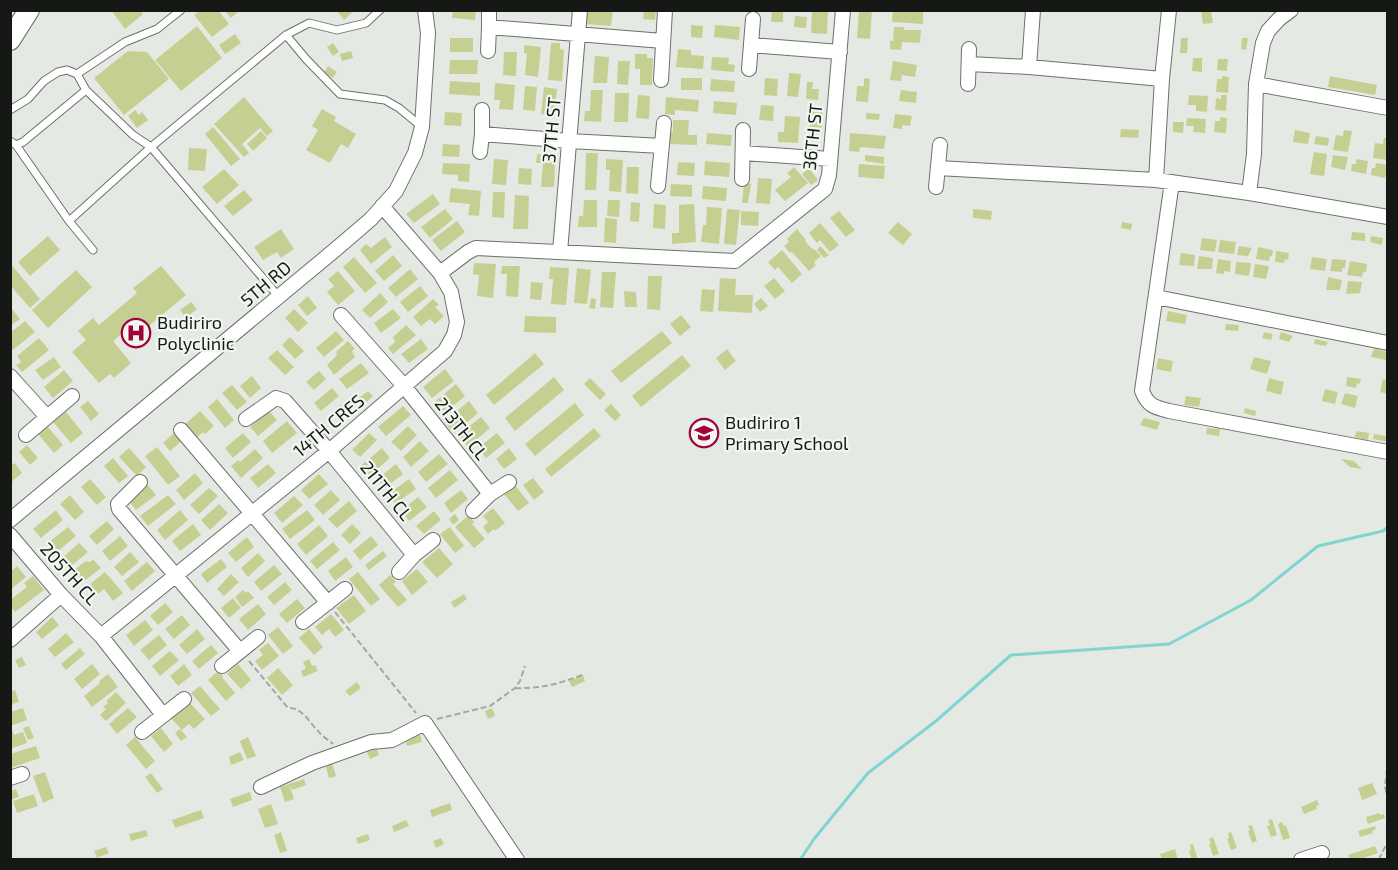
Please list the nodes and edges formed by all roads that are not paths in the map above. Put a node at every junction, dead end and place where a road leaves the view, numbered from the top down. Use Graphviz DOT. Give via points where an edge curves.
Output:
graph roads {
  1 [pos="30,10"];
  2 [pos="181,10"];
  3 [pos="380,10"];
  4 [pos="425,10"];
  5 [pos="489,10"];
  6 [pos="580,10"];
  7 [pos="664,10"];
  8 [pos="843,10"];
  9 [pos="1033,10"];
  10 [pos="1169,10"];
  11 [pos="1291,10"];
  12 [pos="753,19"];
  13 [pos="489,27"];
  14 [pos="286,35"];
  15 [pos="579,35"];
  16 [pos="10,40"];
  17 [pos="663,41"];
  18 [pos="751,45"];
  19 [pos="969,49"];
  20 [pos="488,51"];
  21 [pos="840,52"];
  22 [pos="969,64"];
  23 [pos="1029,68"];
  24 [pos="749,69"];
  25 [pos="77,74"];
  26 [pos="1162,79"];
  27 [pos="661,80"];
  28 [pos="968,84"];
  29 [pos="1256,84"];
  30 [pos="86,90"];
  31 [pos="1388,108"];
  32 [pos="10,110"];
  33 [pos="482,110"];
  34 [pos="664,123"];
  35 [pos="422,127"];
  36 [pos="743,129"];
  37 [pos="482,134"];
  38 [pos="569,141"];
  39 [pos="13,143"];
  40 [pos="940,145"];
  41 [pos="662,146"];
  42 [pos="151,147"];
  43 [pos="480,152"];
  44 [pos="743,153"];
  45 [pos="830,159"];
  46 [pos="938,168"];
  47 [pos="742,179"];
  48 [pos="1156,180"];
  49 [pos="1172,182"];
  50 [pos="658,186"];
  51 [pos="936,187"];
  52 [pos="1250,193"];
  53 [pos="382,206"];
  54 [pos="1388,217"];
  55 [pos="69,221"];
  56 [pos="93,250"];
  57 [pos="560,252"];
  58 [pos="440,273"];
  59 [pos="279,297"];
  60 [pos="1156,297"];
  61 [pos="341,315"];
  62 [pos="1388,343"];
  63 [pos="10,376"];
  64 [pos="404,387"];
  65 [pos="72,396"];
  66 [pos="46,417"];
  67 [pos="246,419"];
  68 [pos="181,430"];
  69 [pos="26,435"];
  70 [pos="329,451"];
  71 [pos="1388,452"];
  72 [pos="140,482"];
  73 [pos="508,482"];
  74 [pos="490,494"];
  75 [pos="473,511"];
  76 [pos="252,513"];
  77 [pos="10,520"];
  78 [pos="10,536"];
  79 [pos="433,540"];
  80 [pos="414,555"];
  81 [pos="399,572"];
  82 [pos="175,575"];
  83 [pos="345,589"];
  84 [pos="61,595"];
  85 [pos="328,603"];
  86 [pos="303,622"];
  87 [pos="101,636"];
  88 [pos="258,637"];
  89 [pos="10,640"];
  90 [pos="239,650"];
  91 [pos="222,666"];
  92 [pos="184,699"];
  93 [pos="163,715"];
  94 [pos="142,732"];
  95 [pos="261,787"];
  96 [pos="1322,853"];
  97 [pos="517,860"];
  98 [pos="1301,860"];
  1 -- 16 [label="street"];
  2 -- 25 [label="lane" via="157,29 125,42"];
  3 -- 14 [label="lane" via="366,23 337,30 309,23"];
  4 -- 35 [label="street, 5TH RD" via="428,33"];
  5 -- 13 [label="street"];
  6 -- 15 [label="street, 37TH ST"];
  7 -- 17 [label="street"];
  8 -- 21 [label="street, 36TH ST"];
  9 -- 23 [label="street"];
  10 -- 26 [label="street"];
  11 -- 29 [label="street" via="1268,31"];
  12 -- 18 [label="street"];
  13 -- 15 [label="street"];
  13 -- 20 [label="street"];
  14 -- 35 [label="lane" via="340,94 385,100"];
  14 -- 42 [label="lane"];
  15 -- 17 [label="street"];
  15 -- 38 [label="street, 37TH ST"];
  17 -- 27 [label="street"];
  18 -- 21 [label="street"];
  18 -- 24 [label="street"];
  19 -- 22 [label="street"];
  21 -- 45 [label="street, 36TH ST"];
  22 -- 23 [label="street"];
  22 -- 28 [label="street"];
  23 -- 26 [label="street"];
  25 -- 30 [label="lane"];
  25 -- 32 [label="lane" via="58,72"];
  26 -- 48 [label="street"];
  29 -- 31 [label="street"];
  29 -- 52 [label="street"];
  30 -- 39 [label="lane" via="23,142"];
  30 -- 42 [label="lane"];
  33 -- 37 [label="street"];
  34 -- 41 [label="street"];
  35 -- 53 [label="street, 5TH RD" via="415,153 396,191"];
  36 -- 44 [label="street"];
  37 -- 38 [label="street"];
  37 -- 43 [label="street"];
  38 -- 41 [label="street"];
  38 -- 57 [label="street, 37TH ST"];
  39 -- 55 [label="lane"];
  40 -- 46 [label="street"];
  41 -- 50 [label="street"];
  42 -- 55 [label="lane"];
  42 -- 59 [label="lane"];
  44 -- 45 [label="street"];
  44 -- 47 [label="street"];
  45 -- 57 [label="street, 36TH ST" via="825,189 735,261"];
  46 -- 48 [label="street"];
  46 -- 51 [label="street"];
  48 -- 49 [label="street"];
  49 -- 52 [label="street"];
  49 -- 60 [label="street"];
  52 -- 54 [label="street"];
  53 -- 58 [label="street, 14TH CRES"];
  53 -- 59 [label="street, 5TH RD"];
  55 -- 56 [label="lane"];
  57 -- 58 [label="street" via="476,248"];
  58 -- 64 [label="street, 14TH CRES" via="451,292 454,335 445,351"];
  59 -- 77 [label="street, 5TH RD"];
  60 -- 62 [label="street"];
  60 -- 71 [label="street" via="1142,391 1150,405"];
  61 -- 64 [label="street, 213TH CL"];
  63 -- 66 [label="street"];
  64 -- 70 [label="street, 14TH CRES"];
  64 -- 74 [label="street, 213TH CL"];
  65 -- 66 [label="street"];
  66 -- 69 [label="street"];
  67 -- 70 [label="street, 211TH CL" via="276,398 285,400"];
  68 -- 76 [label="street"];
  70 -- 76 [label="street, 14TH CRES"];
  70 -- 80 [label="street, 211TH CL"];
  72 -- 82 [label="street" via="118,504 119,509"];
  73 -- 74 [label="street"];
  74 -- 75 [label="street"];
  76 -- 82 [label="street, 14TH CRES"];
  76 -- 85 [label="street"];
  78 -- 84 [label="street, 205TH CL"];
  79 -- 80 [label="street"];
  80 -- 81 [label="street"];
  82 -- 87 [label="street, 14TH CRES"];
  82 -- 90 [label="street"];
  83 -- 85 [label="street"];
  84 -- 87 [label="street, 205TH CL"];
  84 -- 89 [label="street"];
  85 -- 86 [label="street"];
  87 -- 93 [label="street, 205TH CL"];
  88 -- 90 [label="street"];
  90 -- 91 [label="street"];
  92 -- 93 [label="street"];
  93 -- 94 [label="street"];
  95 -- 97 [label="street" via="312,763 372,742 392,740 425,723"];
  96 -- 98 [label="street"];
}
